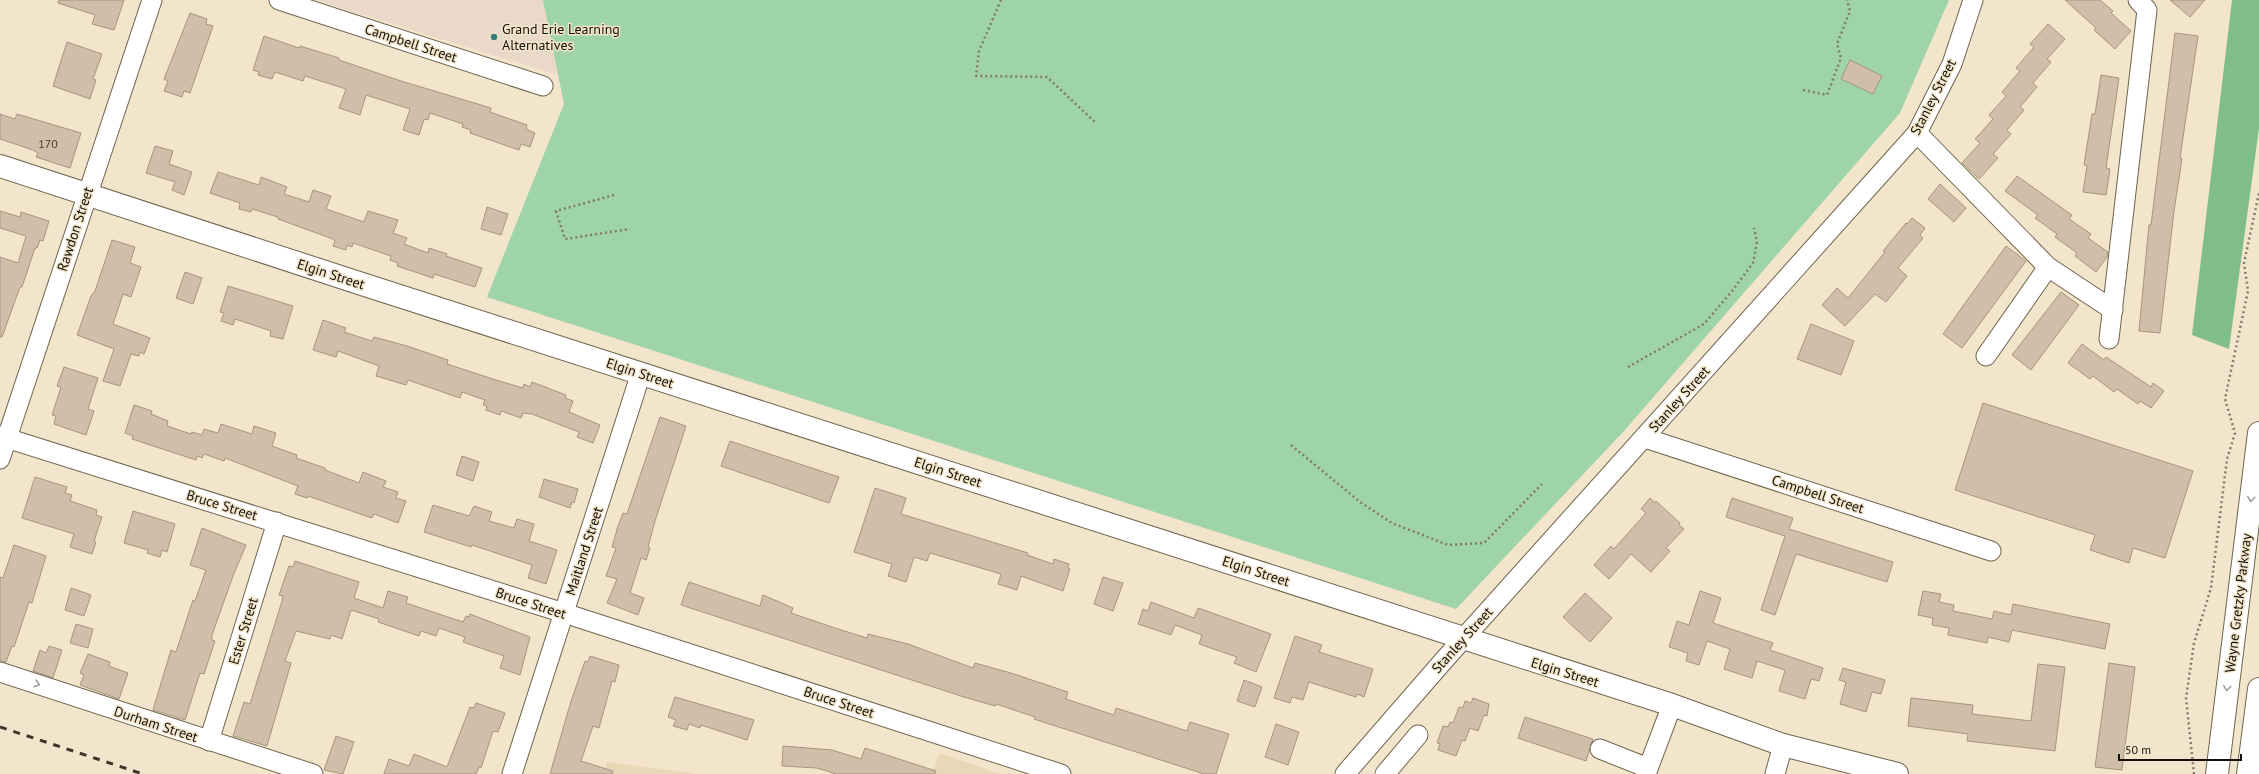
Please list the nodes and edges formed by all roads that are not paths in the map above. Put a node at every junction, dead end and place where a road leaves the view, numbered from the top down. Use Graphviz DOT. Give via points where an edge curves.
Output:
graph roads {
  1 [pos="152,0"];
  2 [pos="279,0"];
  3 [pos="1974,0"];
  4 [pos="2138,0"];
  5 [pos="543,86"];
  6 [pos="1917,133"];
  7 [pos="0,166"];
  8 [pos="86,193"];
  9 [pos="2048,267"];
  10 [pos="2113,310"];
  11 [pos="2109,339"];
  12 [pos="1986,356"];
  13 [pos="641,373"];
  14 [pos="2259,433"];
  15 [pos="3,437"];
  16 [pos="1645,438"];
  17 [pos="0,459"];
  18 [pos="277,522"];
  19 [pos="1991,551"];
  20 [pos="564,613"];
  21 [pos="1465,638"];
  22 [pos="0,672"];
  23 [pos="2259,689"];
  24 [pos="1672,705"];
  25 [pos="1418,735"];
  26 [pos="209,741"];
  27 [pos="1783,745"];
  28 [pos="1600,749"];
  29 [pos="1647,771"];
  30 [pos="1349,772"];
  31 [pos="313,774"];
  32 [pos="512,774"];
  33 [pos="1061,774"];
  34 [pos="1385,774"];
  35 [pos="1775,774"];
  36 [pos="1897,774"];
  37 [pos="2217,774"];
  38 [pos="2248,774"];
  1 -- 8 [label="street, Rawdon Street"];
  2 -- 5 [label="street, Campbell Street"];
  3 -- 6 [label="street, Stanley Street" via="1952,64"];
  4 -- 10 [label="street" via="2147,10"];
  6 -- 9 [label="street"];
  6 -- 16 [label="street, Stanley Street"];
  7 -- 8 [label="main road, Elgin Street"];
  8 -- 13 [label="main road, Elgin Street"];
  8 -- 15 [label="street, Rawdon Street"];
  9 -- 10 [label="street"];
  9 -- 12 [label="street"];
  10 -- 11 [label="street"];
  13 -- 20 [label="street, Maitland Street"];
  13 -- 21 [label="main road, Elgin Street"];
  14 -- 37 [label="main road, Wayne Gretzky Parkway, one-way"];
  15 -- 17 [label="street, Rawdon Street"];
  15 -- 18 [label="street, Bruce Street"];
  16 -- 19 [label="street, Campbell Street"];
  16 -- 21 [label="street, Stanley Street"];
  18 -- 20 [label="street, Bruce Street"];
  18 -- 26 [label="street, Ester Street"];
  20 -- 32 [label="street, Maitland Street"];
  20 -- 33 [label="street, Bruce Street"];
  21 -- 24 [label="main road, Elgin Street"];
  21 -- 30 [label="street, Stanley Street"];
  22 -- 26 [label="street, Durham Street, one-way"];
  23 -- 38 [label="main road"];
  24 -- 27 [label="main road, Elgin Street"];
  24 -- 29 [label="street"];
  25 -- 34 [label="street"];
  26 -- 31 [label="street, Durham Street"];
  27 -- 35 [label="street"];
  27 -- 36 [label="main road, Elgin Street"];
  28 -- 29 [label="street"];
}
